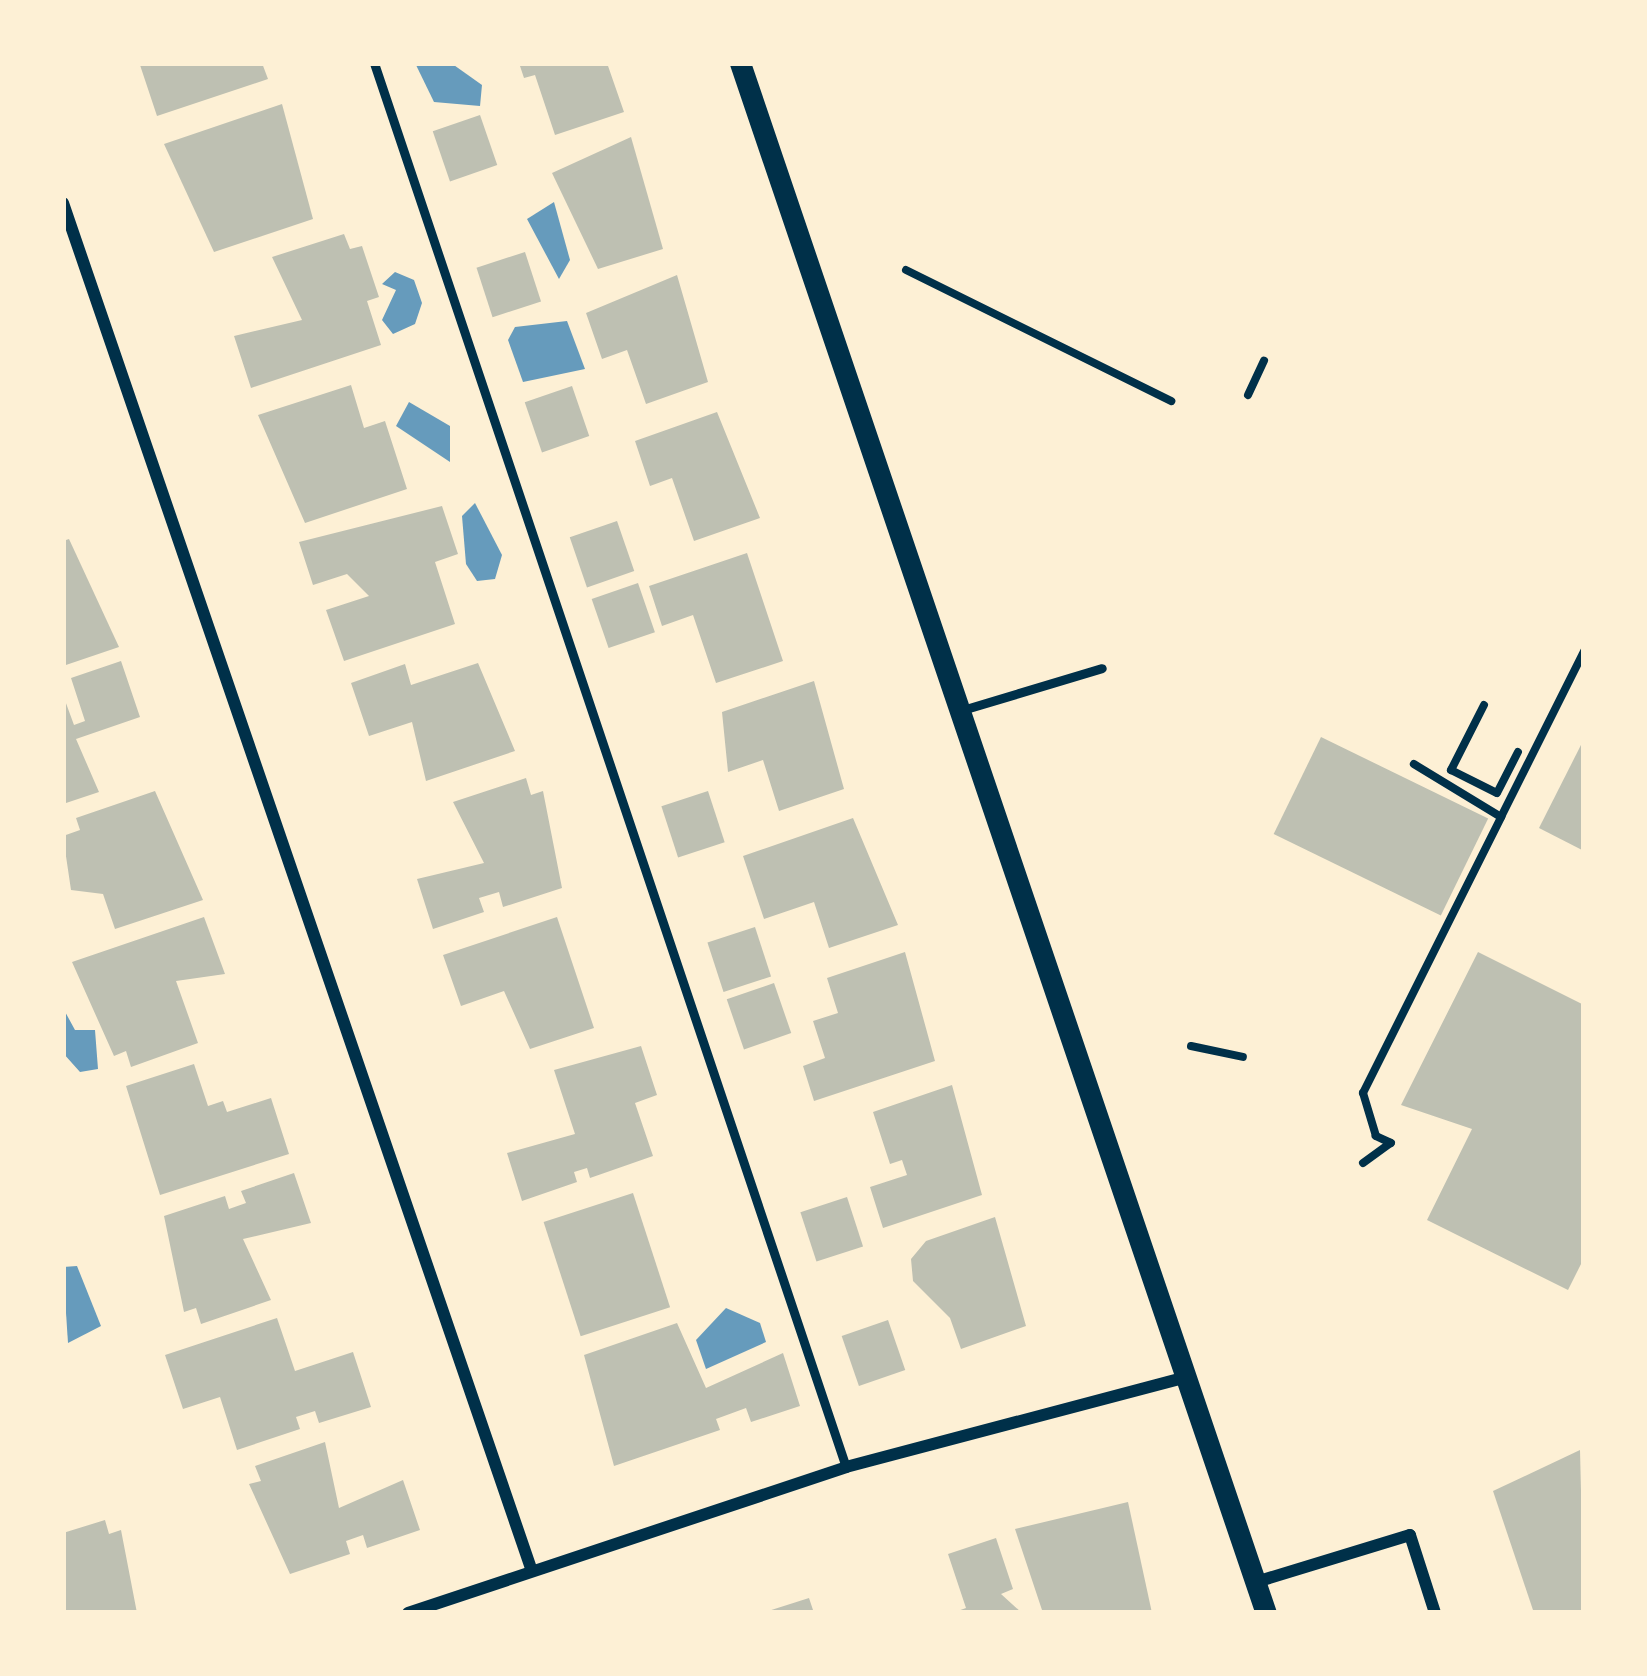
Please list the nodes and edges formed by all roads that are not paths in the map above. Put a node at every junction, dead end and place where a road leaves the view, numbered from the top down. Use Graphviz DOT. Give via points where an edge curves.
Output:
graph roads {
  1 [pos="374,63"];
  2 [pos="740,63"];
  3 [pos="63,203"];
  4 [pos="1102,668"];
  5 [pos="959,711"];
  6 [pos="1184,1378"];
  7 [pos="847,1467"];
  8 [pos="532,1571"];
  9 [pos="1256,1582"];
  10 [pos="408,1613"];
  11 [pos="1266,1613"];
  12 [pos="1435,1613"];
  1 -- 7 [label="lane"];
  2 -- 5 [label="street"];
  3 -- 8 [label="street"];
  4 -- 5 [label="lane"];
  5 -- 6 [label="street"];
  6 -- 7 [label="street"];
  6 -- 9 [label="street"];
  7 -- 8 [label="street"];
  8 -- 10 [label="street"];
  9 -- 11 [label="street"];
  9 -- 12 [label="street" via="1410,1535"];
}
